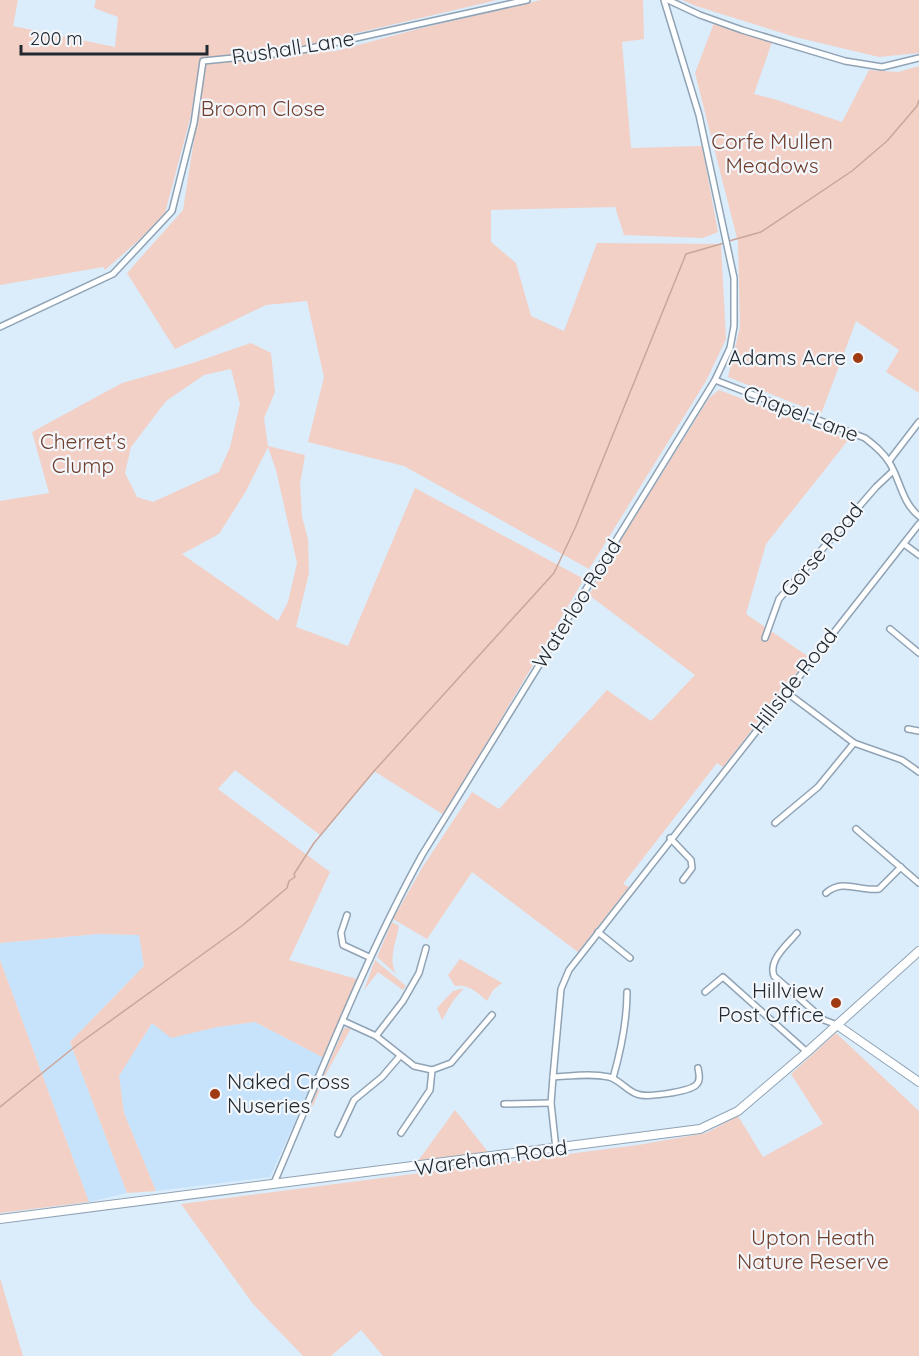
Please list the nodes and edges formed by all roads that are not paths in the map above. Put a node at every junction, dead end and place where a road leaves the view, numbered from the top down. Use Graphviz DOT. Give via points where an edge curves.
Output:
graph roads {
  1 [pos="527,0"];
  2 [pos="666,0"];
  3 [pos="681,7"];
  4 [pos="670,18"];
  5 [pos="919,58"];
  6 [pos="0,327"];
  7 [pos="715,380"];
  8 [pos="919,422"];
  9 [pos="889,461"];
  10 [pos="894,471"];
  11 [pos="919,516"];
  12 [pos="919,524"];
  13 [pos="904,544"];
  14 [pos="919,555"];
  15 [pos="890,628"];
  16 [pos="765,638"];
  17 [pos="919,653"];
  18 [pos="786,692"];
  19 [pos="908,729"];
  20 [pos="919,731"];
  21 [pos="854,743"];
  22 [pos="919,772"];
  23 [pos="775,823"];
  24 [pos="860,830"];
  25 [pos="670,838"];
  26 [pos="901,867"];
  27 [pos="683,879"];
  28 [pos="919,883"];
  29 [pos="826,893"];
  30 [pos="347,915"];
  31 [pos="598,932"];
  32 [pos="797,933"];
  33 [pos="426,948"];
  34 [pos="919,951"];
  35 [pos="369,957"];
  36 [pos="630,958"];
  37 [pos="627,992"];
  38 [pos="705,992"];
  39 [pos="492,1016"];
  40 [pos="343,1021"];
  41 [pos="837,1025"];
  42 [pos="376,1036"];
  43 [pos="807,1052"];
  44 [pos="400,1056"];
  45 [pos="699,1068"];
  46 [pos="432,1070"];
  47 [pos="553,1077"];
  48 [pos="612,1078"];
  49 [pos="919,1082"];
  50 [pos="551,1103"];
  51 [pos="504,1104"];
  52 [pos="401,1133"];
  53 [pos="338,1134"];
  54 [pos="556,1149"];
  55 [pos="274,1184"];
  56 [pos="0,1219"];
  1 -- 6 [label="street, Rushall Lane" via="293,52 203,61 194,123 172,211 113,274"];
  2 -- 3 [label="street"];
  2 -- 4 [label="street, Waterloo Road"];
  3 -- 4 [label="street"];
  3 -- 5 [label="street" via="742,30 865,65 882,67"];
  4 -- 7 [label="street, Waterloo Road" via="699,115 734,278 730,348"];
  7 -- 9 [label="street, Chapel Lane" via="865,438"];
  7 -- 35 [label="street, Waterloo Road" via="422,855"];
  8 -- 9 [label="street"];
  9 -- 10 [label="street, Chapel Lane"];
  10 -- 11 [label="street, Chapel Lane" via="906,500"];
  10 -- 16 [label="street, Gorse Road" via="779,599"];
  12 -- 13 [label="street, Hillside Road"];
  13 -- 14 [label="street"];
  13 -- 18 [label="street, Hillside Road"];
  15 -- 17 [label="street"];
  18 -- 21 [label="street"];
  18 -- 25 [label="street, Hillside Road"];
  19 -- 20 [label="street"];
  21 -- 22 [label="street" via="902,760"];
  21 -- 23 [label="street" via="818,787"];
  24 -- 26 [label="street"];
  25 -- 27 [label="street" via="691,860 692,868"];
  25 -- 31 [label="street, Hillside Road"];
  26 -- 28 [label="street"];
  26 -- 29 [label="street" via="879,889 841,885"];
  30 -- 35 [label="street" via="341,933 343,945"];
  31 -- 36 [label="street"];
  31 -- 47 [label="street, Hillside Road" via="569,970 561,989"];
  32 -- 41 [label="street" via="773,962 774,976 824,1020"];
  33 -- 42 [label="street" via="419,973 404,1001"];
  34 -- 41 [label="street, Wareham Road"];
  35 -- 40 [label="street, Waterloo Road"];
  37 -- 48 [label="street" via="627,1017"];
  38 -- 43 [label="street" via="723,977"];
  39 -- 46 [label="street" via="451,1063"];
  40 -- 42 [label="street"];
  40 -- 55 [label="street, Waterloo Road"];
  41 -- 43 [label="street, Wareham Road"];
  41 -- 49 [label="street"];
  42 -- 44 [label="street"];
  43 -- 54 [label="street, Wareham Road" via="738,1111 700,1129"];
  44 -- 46 [label="street" via="414,1066"];
  44 -- 53 [label="street" via="354,1100"];
  45 -- 48 [label="street" via="700,1080 690,1089 645,1096 634,1094"];
  46 -- 52 [label="street" via="430,1090"];
  47 -- 48 [label="street" via="594,1074"];
  47 -- 50 [label="street, Hillside Road"];
  50 -- 51 [label="street"];
  50 -- 54 [label="street, Hillside Road"];
  54 -- 55 [label="street, Wareham Road"];
  55 -- 56 [label="street, Wareham Road"];
}
